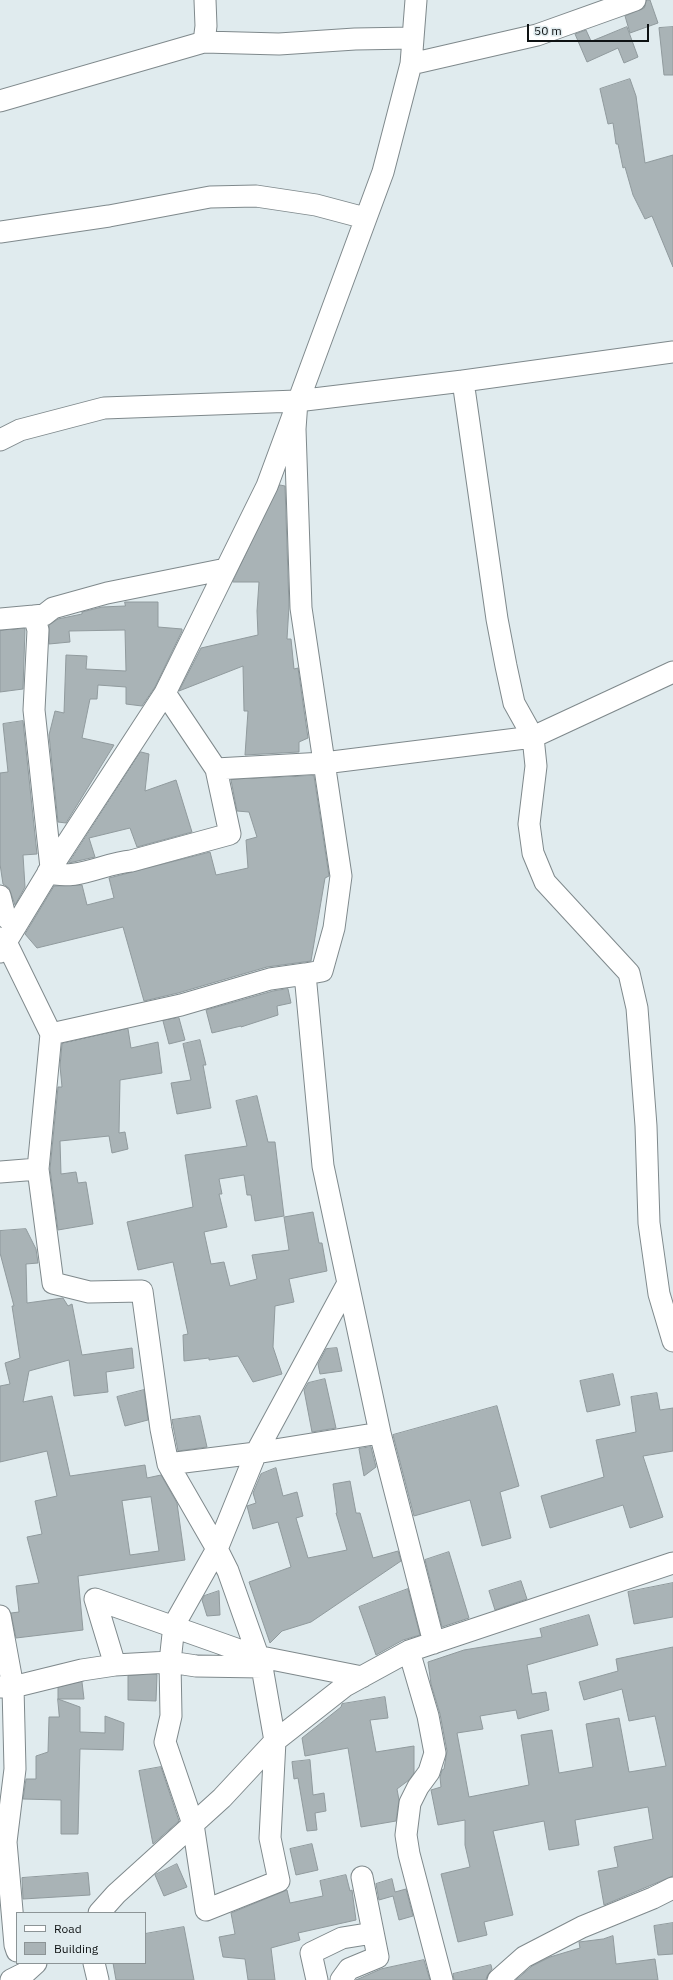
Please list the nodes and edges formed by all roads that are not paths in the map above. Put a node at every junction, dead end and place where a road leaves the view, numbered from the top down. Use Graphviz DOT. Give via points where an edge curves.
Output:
graph roads {
  1 [pos="206,0"];
  2 [pos="416,0"];
  3 [pos="635,0"];
  4 [pos="413,38"];
  5 [pos="204,42"];
  6 [pos="411,64"];
  7 [pos="0,101"];
  8 [pos="365,218"];
  9 [pos="0,232"];
  10 [pos="673,352"];
  11 [pos="463,381"];
  12 [pos="297,401"];
  13 [pos="0,440"];
  14 [pos="226,569"];
  15 [pos="34,616"];
  16 [pos="0,619"];
  17 [pos="673,672"];
  18 [pos="165,693"];
  19 [pos="533,737"];
  20 [pos="324,763"];
  21 [pos="216,768"];
  22 [pos="50,870"];
  23 [pos="0,896"];
  24 [pos="5,940"];
  25 [pos="305,974"];
  26 [pos="51,1034"];
  27 [pos="38,1169"];
  28 [pos="0,1172"];
  29 [pos="348,1283"];
  30 [pos="673,1341"];
  31 [pos="380,1433"];
  32 [pos="256,1453"];
  33 [pos="168,1464"];
  34 [pos="217,1548"];
  35 [pos="673,1563"];
  36 [pos="0,1616"];
  37 [pos="174,1625"];
  38 [pos="434,1643"];
  39 [pos="409,1651"];
  40 [pos="259,1661"];
  41 [pos="170,1662"];
  42 [pos="115,1665"];
  43 [pos="362,1677"];
  44 [pos="6,1687"];
  45 [pos="275,1741"];
  46 [pos="7,1782"];
  47 [pos="193,1824"];
  48 [pos="362,1876"];
  49 [pos="673,1888"];
  50 [pos="100,1912"];
  51 [pos="373,1933"];
  52 [pos="16,1948"];
  53 [pos="94,1964"];
  54 [pos="98,1980"];
  55 [pos="317,1980"];
  56 [pos="341,1980"];
  57 [pos="442,1980"];
  58 [pos="498,1980"];
  1 -- 5 [label="street"];
  2 -- 4 [label="street"];
  3 -- 6 [label="street" via="537,35"];
  4 -- 5 [label="street" via="356,38 279,44"];
  4 -- 6 [label="street"];
  5 -- 7 [label="street"];
  6 -- 8 [label="street" via="382,172"];
  8 -- 9 [label="street" via="316,205 256,196 210,197 109,216"];
  8 -- 12 [label="street"];
  10 -- 11 [label="street"];
  11 -- 12 [label="street"];
  11 -- 19 [label="street" via="506,666 514,704"];
  12 -- 13 [label="street" via="104,408 20,430"];
  12 -- 14 [label="street" via="267,486"];
  12 -- 20 [label="street" via="295,429 301,608"];
  14 -- 15 [label="street" via="106,593 53,608 44,615"];
  14 -- 18 [label="street"];
  15 -- 16 [label="street"];
  15 -- 22 [label="street" via="38,630 34,710"];
  17 -- 19 [label="street"];
  18 -- 21 [label="street"];
  18 -- 22 [label="street"];
  19 -- 20 [label="street"];
  19 -- 30 [label="street" via="536,766 529,824 533,853 545,882 629,973 637,1008 646,1126 649,1223 659,1294"];
  20 -- 21 [label="street"];
  20 -- 25 [label="street" via="341,876 334,928 322,971"];
  21 -- 22 [label="street" via="230,834 68,876 56,875"];
  22 -- 24 [label="street"];
  23 -- 24 [label="street" via="5,916"];
  24 -- 26 [label="street"];
  25 -- 26 [label="street" via="270,978 174,1007"];
  25 -- 29 [label="street" via="323,1166"];
  26 -- 27 [label="street"];
  27 -- 28 [label="street"];
  27 -- 33 [label="street" via="53,1283 89,1292 142,1291"];
  29 -- 31 [label="street"];
  29 -- 32 [label="street"];
  31 -- 32 [label="street"];
  31 -- 38 [label="street"];
  32 -- 33 [label="street"];
  32 -- 34 [label="street"];
  33 -- 34 [label="street"];
  34 -- 37 [label="street"];
  34 -- 40 [label="street" via="228,1571"];
  35 -- 38 [label="street"];
  36 -- 44 [label="street"];
  37 -- 40 [label="street"];
  37 -- 41 [label="street"];
  37 -- 42 [label="street" via="95,1599"];
  38 -- 39 [label="street"];
  39 -- 43 [label="street"];
  39 -- 57 [label="street" via="428,1716 435,1753 429,1772 410,1803 406,1835"];
  40 -- 41 [label="street" via="196,1666"];
  40 -- 43 [label="street"];
  40 -- 45 [label="street"];
  41 -- 42 [label="street"];
  41 -- 47 [label="street" via="171,1716 165,1742"];
  42 -- 44 [label="street"];
  43 -- 45 [label="street" via="345,1686"];
  44 -- 46 [label="street" via="15,1769"];
  45 -- 47 [label="street" via="222,1798"];
  45 -- 47 [label="street" via="270,1838 279,1881 206,1910"];
  46 -- 52 [label="street" via="6,1842"];
  47 -- 50 [label="street" via="116,1894"];
  48 -- 51 [label="street"];
  49 -- 58 [label="street" via="582,1927 524,1957"];
  51 -- 55 [label="street" via="342,1938 311,1953"];
  51 -- 56 [label="street" via="378,1957 349,1969"];
  53 -- 54 [label="street"];
}
